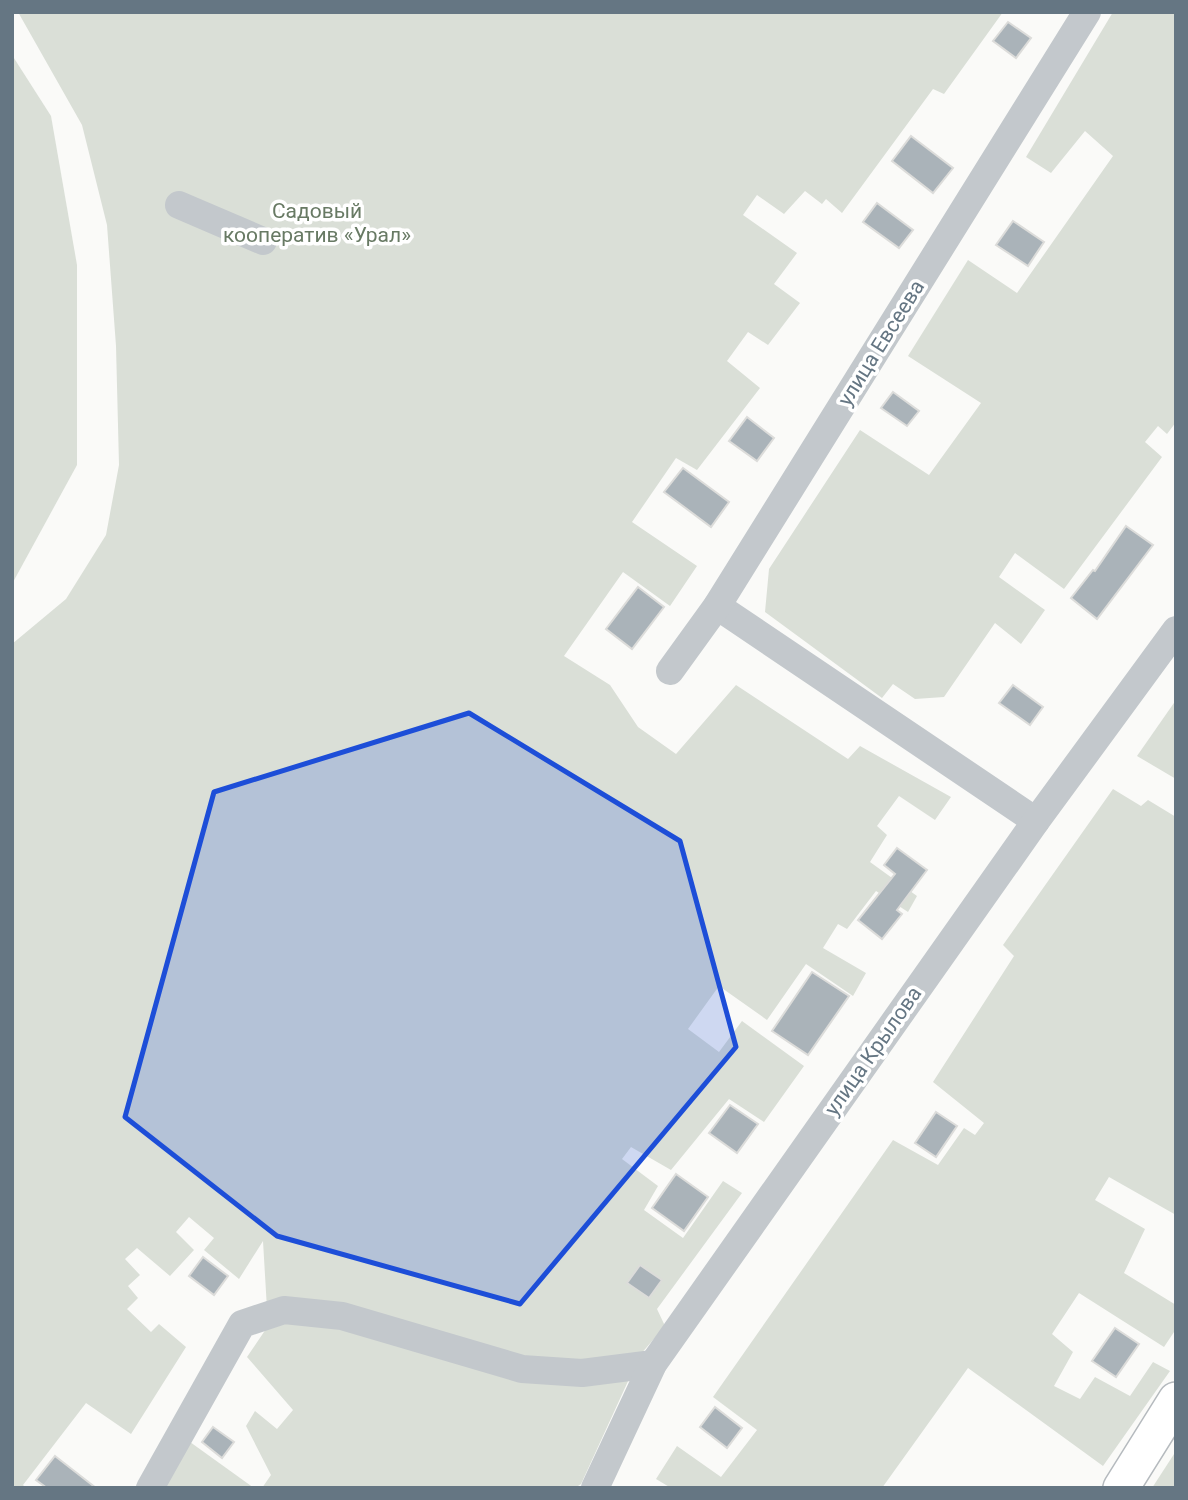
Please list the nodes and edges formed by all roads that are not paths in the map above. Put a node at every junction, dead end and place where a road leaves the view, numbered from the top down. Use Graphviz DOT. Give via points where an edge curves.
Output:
graph roads {
  1 [pos="1087,12"];
  2 [pos="180,205"];
  3 [pos="264,241"];
  4 [pos="717,606"];
  5 [pos="1172,644"];
  6 [pos="670,671"];
  7 [pos="1036,821"];
  8 [pos="653,1364"];
  9 [pos="1176,1400"];
  10 [pos="150,1488"];
  11 [pos="595,1488"];
  12 [pos="1121,1488"];
  1 -- 4 [label="street, улица Евсеева"];
  2 -- 3 [label="street"];
  4 -- 6 [label="street, улица Евсеева"];
  4 -- 7 [label="street"];
  5 -- 7 [label="street, улица Крылова"];
  7 -- 8 [label="street, улица Крылова"];
  8 -- 10 [label="street" via="582,1373 522,1369 342,1317 284,1310 242,1324"];
  8 -- 11 [label="street, улица Крылова"];
  9 -- 12 [label="main road"];
}
